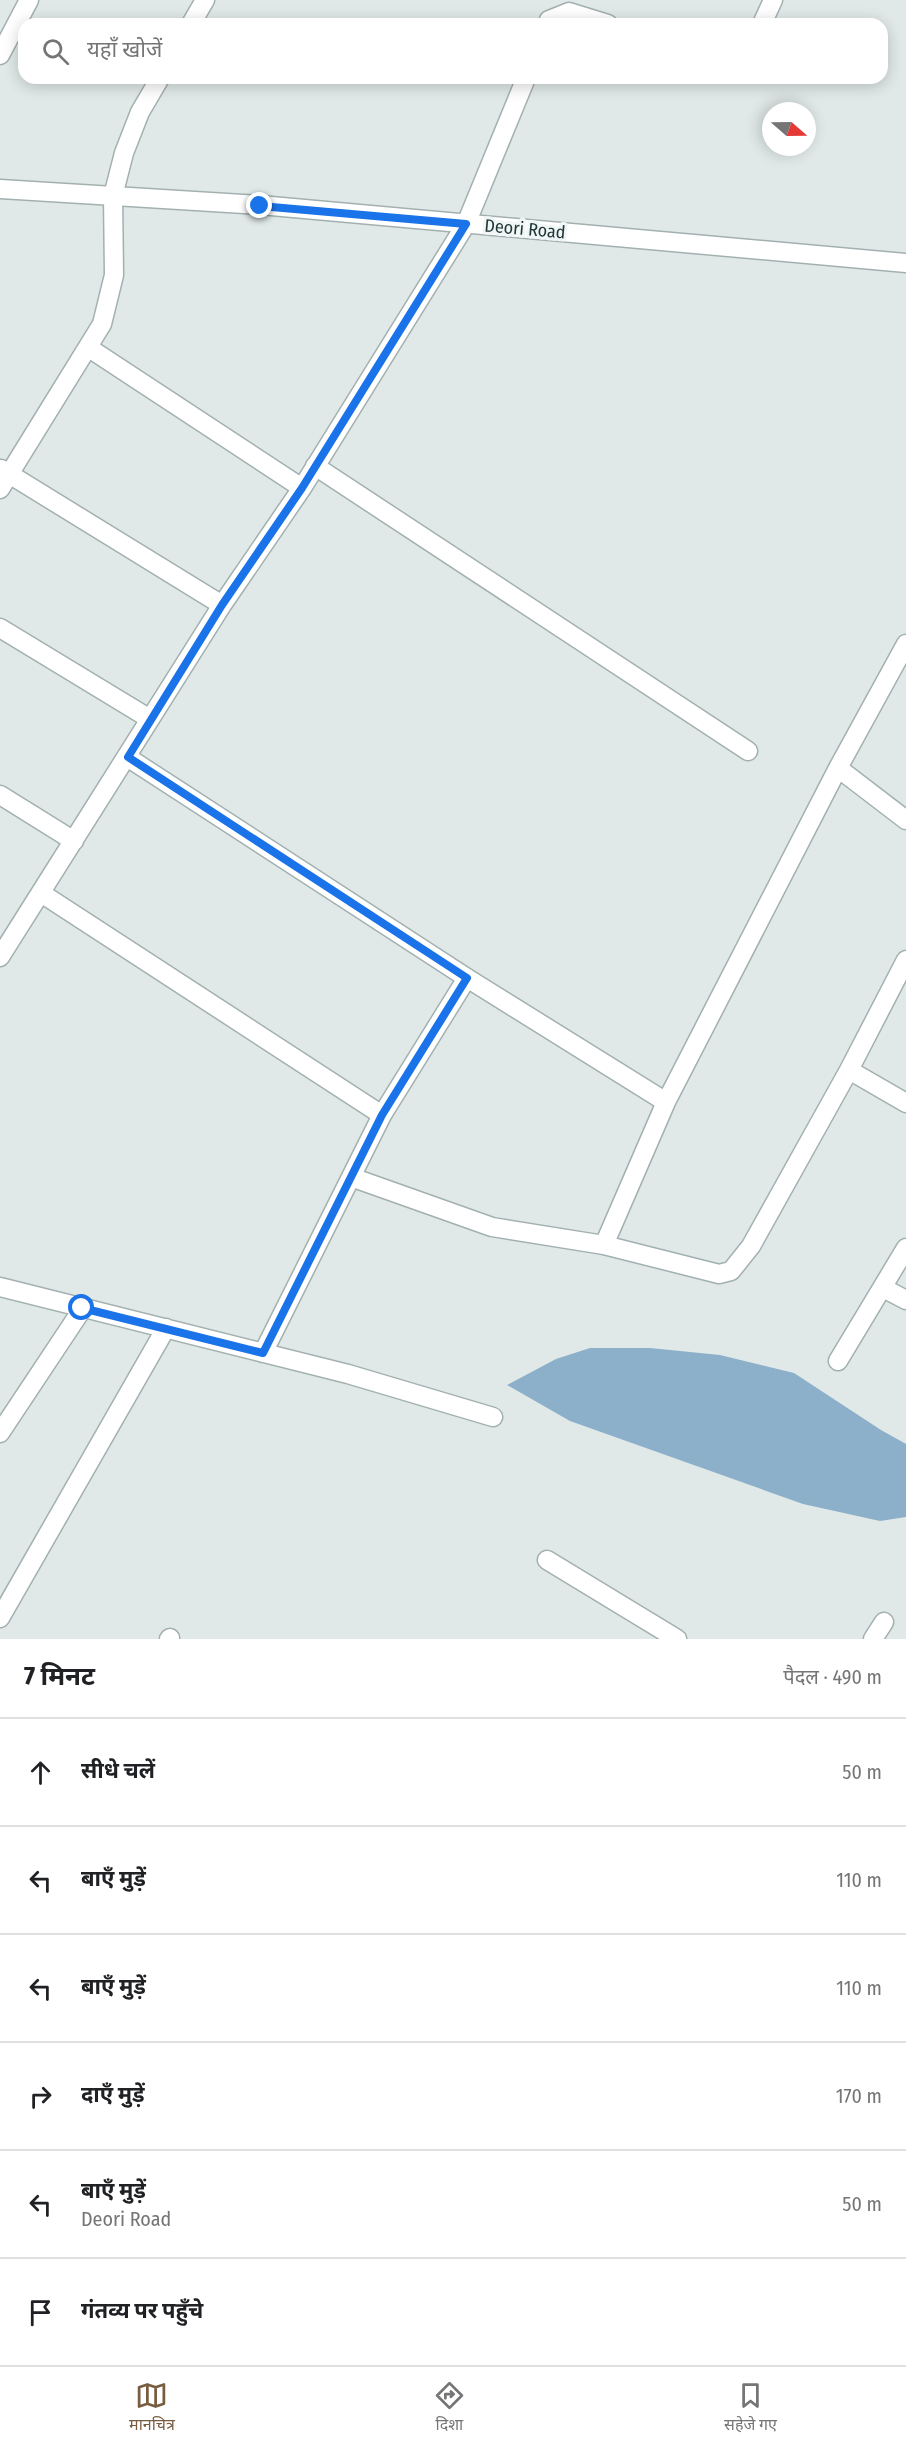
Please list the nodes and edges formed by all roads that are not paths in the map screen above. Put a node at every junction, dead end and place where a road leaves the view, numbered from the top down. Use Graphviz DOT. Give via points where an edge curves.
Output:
graph roads {
  1 [pos="29,0"];
  2 [pos="204,0"];
  3 [pos="773,0"];
  4 [pos="20,18"];
  5 [pos="194,18"];
  6 [pos="554,18"];
  7 [pos="588,18"];
  8 [pos="765,18"];
  9 [pos="18,21"];
  10 [pos="0,55"];
  11 [pos="156,84"];
  12 [pos="524,84"];
  13 [pos="0,189"];
  14 [pos="113,196"];
  15 [pos="466,224"];
  16 [pos="906,263"];
  17 [pos="88,348"];
  18 [pos="315,466"];
  19 [pos="3,477"];
  20 [pos="302,488"];
  21 [pos="222,605"];
  22 [pos="0,628"];
  23 [pos="906,644"];
  24 [pos="150,719"];
  25 [pos="748,751"];
  26 [pos="128,757"];
  27 [pos="838,768"];
  28 [pos="0,795"];
  29 [pos="906,820"];
  30 [pos="74,841"];
  31 [pos="41,893"];
  32 [pos="0,957"];
  33 [pos="906,960"];
  34 [pos="467,978"];
  35 [pos="849,1070"];
  36 [pos="666,1102"];
  37 [pos="906,1104"];
  38 [pos="382,1115"];
  39 [pos="351,1177"];
  40 [pos="604,1245"];
  41 [pos="906,1248"];
  42 [pos="0,1287"];
  43 [pos="883,1288"];
  44 [pos="906,1300"];
  45 [pos="82,1308"];
  46 [pos="166,1328"];
  47 [pos="263,1353"];
  48 [pos="838,1361"];
  49 [pos="493,1417"];
  50 [pos="0,1432"];
  51 [pos="547,1560"];
  52 [pos="0,1618"];
  53 [pos="884,1622"];
  54 [pos="677,1639"];
  55 [pos="873,1639"];
  1 -- 4 [label="street"];
  2 -- 5 [label="street"];
  3 -- 8 [label="street"];
  6 -- 7 [label="street" via="569,12"];
  9 -- 10 [label="street"];
  11 -- 14 [label="street" via="124,153"];
  12 -- 15 [label="street"];
  13 -- 14 [label="street, Deori Road"];
  14 -- 15 [label="street, Deori Road"];
  14 -- 17 [label="street" via="114,275 102,324"];
  15 -- 16 [label="street, Deori Road"];
  15 -- 18 [label="street"];
  17 -- 19 [label="street"];
  17 -- 20 [label="street"];
  18 -- 20 [label="street"];
  18 -- 25 [label="street"];
  19 -- 21 [label="street"];
  20 -- 21 [label="street"];
  21 -- 24 [label="street"];
  22 -- 24 [label="street"];
  23 -- 27 [label="street"];
  24 -- 26 [label="street"];
  26 -- 30 [label="street"];
  26 -- 34 [label="street"];
  27 -- 29 [label="street"];
  27 -- 36 [label="street"];
  28 -- 30 [label="street"];
  30 -- 31 [label="street"];
  31 -- 32 [label="street"];
  31 -- 38 [label="street"];
  33 -- 35 [label="street"];
  34 -- 36 [label="street"];
  34 -- 38 [label="street"];
  35 -- 37 [label="street"];
  35 -- 40 [label="street" via="751,1246 731,1271 720,1274"];
  36 -- 40 [label="street"];
  38 -- 39 [label="street"];
  39 -- 40 [label="street" via="492,1227"];
  39 -- 47 [label="street"];
  41 -- 43 [label="street"];
  42 -- 45 [label="street"];
  43 -- 44 [label="street"];
  43 -- 48 [label="street"];
  45 -- 46 [label="street"];
  45 -- 50 [label="street"];
  46 -- 47 [label="street"];
  46 -- 52 [label="street"];
  47 -- 49 [label="street"];
  51 -- 54 [label="street"];
  53 -- 55 [label="street"];
}
